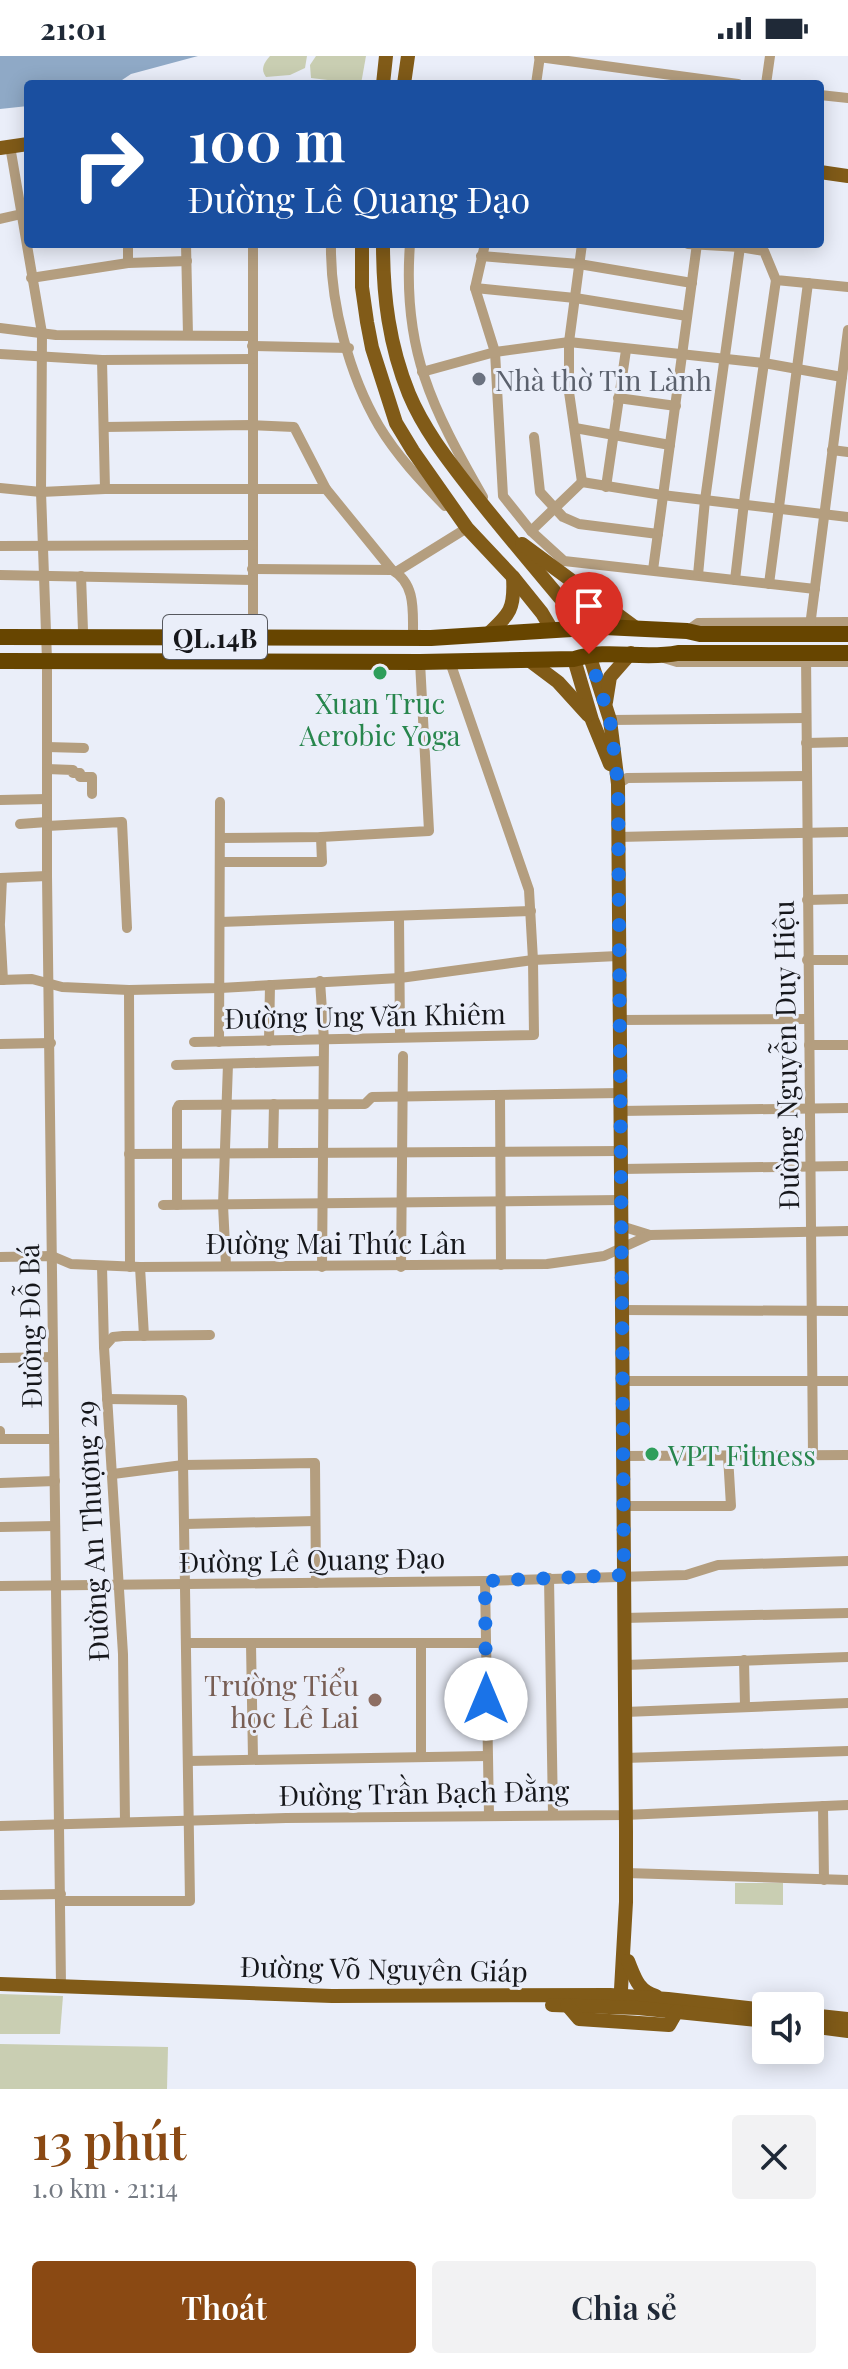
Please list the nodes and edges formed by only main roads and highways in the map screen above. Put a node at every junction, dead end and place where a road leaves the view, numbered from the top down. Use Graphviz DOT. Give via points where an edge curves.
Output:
graph roads {
  1 [pos="386,56"];
  2 [pos="408,56"];
  3 [pos="383,80"];
  4 [pos="405,80"];
  5 [pos="824,173"];
  6 [pos="848,176"];
  7 [pos="362,248"];
  8 [pos="383,248"];
  9 [pos="502,530"];
  10 [pos="513,577"];
  11 [pos="585,628"];
  12 [pos="637,629"];
  13 [pos="552,630"];
  14 [pos="0,631"];
  15 [pos="45,634"];
  16 [pos="848,634"];
  17 [pos="487,635"];
  18 [pos="0,637"];
  19 [pos="431,638"];
  20 [pos="631,653"];
  21 [pos="848,653"];
  22 [pos="581,656"];
  23 [pos="530,661"];
  24 [pos="0,663"];
  25 [pos="47,663"];
  26 [pos="608,713"];
  27 [pos="592,720"];
  28 [pos="618,784"];
  29 [pos="626,1961"];
  30 [pos="0,1984"];
  31 [pos="61,1990"];
  32 [pos="0,1992"];
  33 [pos="588,1995"];
  34 [pos="567,2000"];
  35 [pos="625,2001"];
  36 [pos="673,2005"];
  37 [pos="752,2009"];
  38 [pos="824,2016"];
  39 [pos="752,2019"];
  40 [pos="848,2019"];
  41 [pos="824,2028"];
  42 [pos="848,2031"];
  1 -- 3 [label="main road"];
  2 -- 4 [label="main road"];
  5 -- 6 [label="main road"];
  7 -- 10 [label="main road" via="367,322 396,423 467,528"];
  8 -- 9 [label="main road" via="386,310 409,395 435,443"];
  9 -- 11 [label="main road"];
  9 -- 12 [label="main road"];
  10 -- 13 [label="main road"];
  10 -- 17 [label="main road" via="508,616"];
  11 -- 12 [label="highway"];
  11 -- 13 [label="highway"];
  11 -- 22 [label="highway"];
  12 -- 16 [label="highway" via="700,634 810,628"];
  13 -- 17 [label="highway, QL.14B"];
  13 -- 22 [label="highway"];
  14 -- 15 [label="main road"];
  15 -- 18 [label="highway, QL.14B"];
  15 -- 19 [label="highway, QL.14B"];
  15 -- 19 [label="main road" via="413,631"];
  17 -- 19 [label="highway, QL.14B"];
  20 -- 21 [label="highway, QL.14B"];
  20 -- 22 [label="highway, QL.14B"];
  20 -- 26 [label="main road" via="610,677"];
  22 -- 23 [label="highway, QL.14B"];
  22 -- 26 [label="main road"];
  22 -- 27 [label="main road"];
  23 -- 25 [label="highway, QL.14B"];
  23 -- 27 [label="main road" via="558,682"];
  24 -- 25 [label="main road"];
  24 -- 25 [label="highway"];
  26 -- 28 [label="main road"];
  27 -- 28 [label="main road"];
  28 -- 29 [label="main road"];
  29 -- 33 [label="main road" via="603,1988"];
  29 -- 35 [label="main road"];
  29 -- 36 [label="main road" via="644,1993"];
  30 -- 31 [label="main road, Đường Võ Nguyên Giáp"];
  31 -- 32 [label="main road, Đường Võ Nguyên Giáp"];
  31 -- 34 [label="main road, Đường Võ Nguyên Giáp"];
  33 -- 34 [label="main road, Đường Võ Nguyên Giáp"];
  33 -- 35 [label="main road, Đường Võ Nguyên Giáp"];
  34 -- 35 [label="main road, Đường Võ Nguyên Giáp"];
  34 -- 36 [label="main road, Đường Võ Nguyên Giáp" via="579,2019 669,2025"];
  35 -- 36 [label="main road, Đường Võ Nguyên Giáp"];
  36 -- 37 [label="main road, Đường Võ Nguyên Giáp"];
  36 -- 39 [label="main road, Đường Võ Nguyên Giáp"];
  38 -- 40 [label="main road"];
  41 -- 42 [label="main road"];
}
